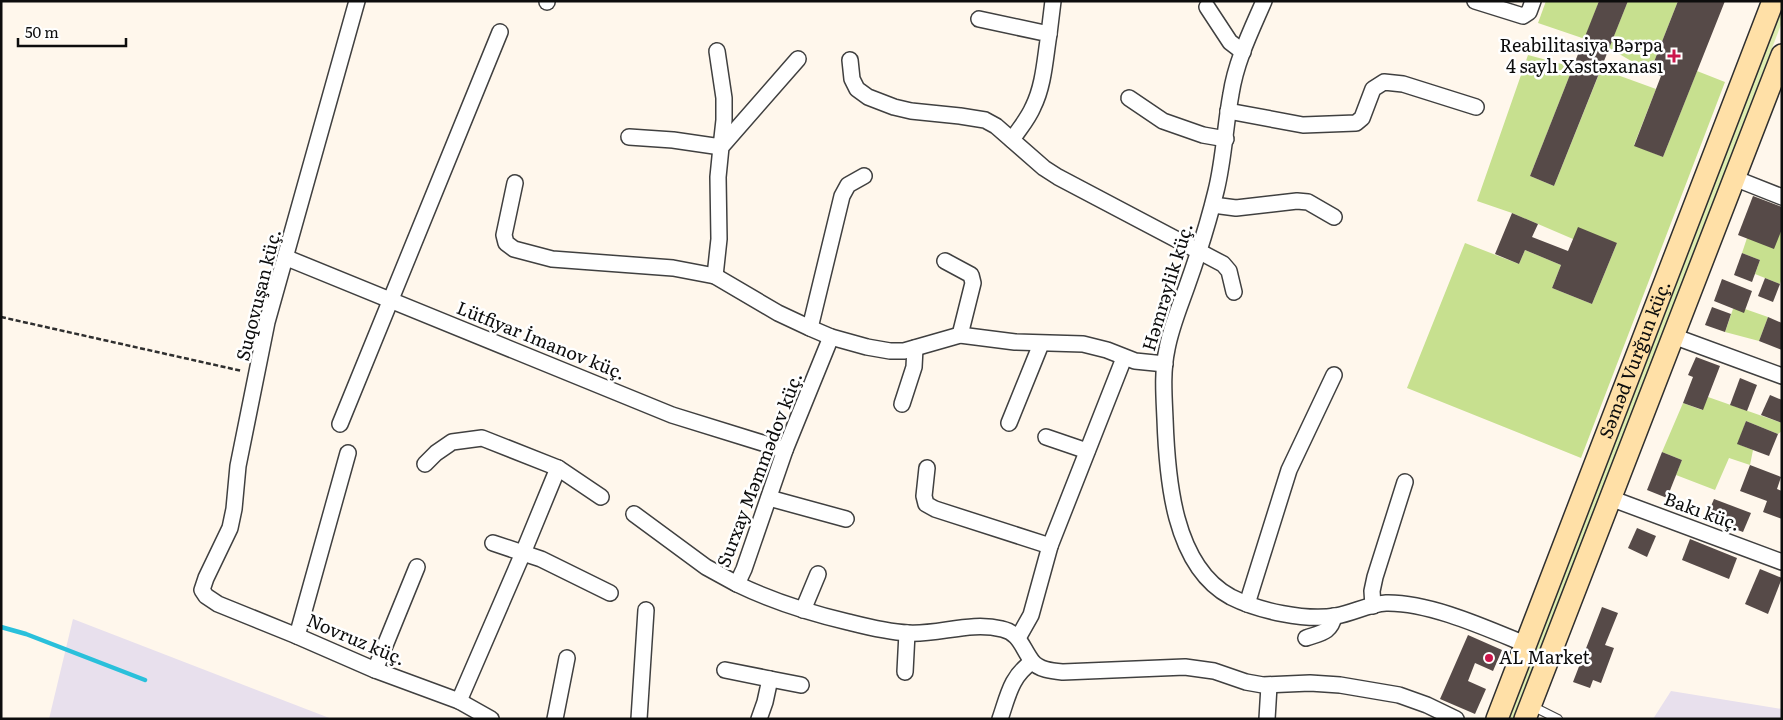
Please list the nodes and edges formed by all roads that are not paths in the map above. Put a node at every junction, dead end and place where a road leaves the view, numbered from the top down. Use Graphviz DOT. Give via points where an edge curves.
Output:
graph roads {
  1 [pos="358,1"];
  2 [pos="1053,1"];
  3 [pos="1264,1"];
  4 [pos="1476,1"];
  5 [pos="1533,1"];
  6 [pos="1774,1"];
  7 [pos="1207,7"];
  8 [pos="978,19"];
  9 [pos="500,32"];
  10 [pos="1049,34"];
  11 [pos="717,51"];
  12 [pos="1242,52"];
  13 [pos="1782,55"];
  14 [pos="798,59"];
  15 [pos="850,60"];
  16 [pos="1129,98"];
  17 [pos="1476,107"];
  18 [pos="1228,111"];
  19 [pos="629,137"];
  20 [pos="1226,139"];
  21 [pos="1012,140"];
  22 [pos="721,147"];
  23 [pos="864,176"];
  24 [pos="1734,178"];
  25 [pos="515,183"];
  26 [pos="1782,197"];
  27 [pos="1213,205"];
  28 [pos="1334,217"];
  29 [pos="1199,252"];
  30 [pos="287,258"];
  31 [pos="945,261"];
  32 [pos="715,276"];
  33 [pos="1234,292"];
  34 [pos="392,301"];
  35 [pos="810,328"];
  36 [pos="960,335"];
  37 [pos="1673,336"];
  38 [pos="831,337"];
  39 [pos="1041,344"];
  40 [pos="915,348"];
  41 [pos="1124,358"];
  42 [pos="1165,364"];
  43 [pos="1334,375"];
  44 [pos="1782,376"];
  45 [pos="902,404"];
  46 [pos="1009,423"];
  47 [pos="340,424"];
  48 [pos="1046,437"];
  49 [pos="785,450"];
  50 [pos="1086,450"];
  51 [pos="348,453"];
  52 [pos="425,464"];
  53 [pos="558,468"];
  54 [pos="927,468"];
  55 [pos="1405,482"];
  56 [pos="601,497"];
  57 [pos="769,498"];
  58 [pos="1610,498"];
  59 [pos="634,514"];
  60 [pos="846,519"];
  61 [pos="492,543"];
  62 [pos="1050,546"];
  63 [pos="523,553"];
  64 [pos="1782,562"];
  65 [pos="417,567"];
  66 [pos="818,574"];
  67 [pos="737,584"];
  68 [pos="610,593"];
  69 [pos="206,596"];
  70 [pos="1247,604"];
  71 [pos="1373,606"];
  72 [pos="646,610"];
  73 [pos="803,610"];
  74 [pos="1334,616"];
  75 [pos="907,633"];
  76 [pos="297,636"];
  77 [pos="1018,638"];
  78 [pos="1306,638"];
  79 [pos="1525,644"];
  80 [pos="567,658"];
  81 [pos="1032,662"];
  82 [pos="375,670"];
  83 [pos="725,670"];
  84 [pos="905,672"];
  85 [pos="770,679"];
  86 [pos="801,686"];
  87 [pos="1269,686"];
  88 [pos="459,701"];
  89 [pos="1527,712"];
  90 [pos="491,719"];
  91 [pos="555,719"];
  92 [pos="639,719"];
  93 [pos="759,719"];
  94 [pos="1000,719"];
  95 [pos="1267,719"];
  96 [pos="1456,719"];
  97 [pos="1497,719"];
  98 [pos="1558,719"];
  1 -- 30 [label="street, Suqovuşan küç."];
  2 -- 10 [label="street"];
  3 -- 12 [label="street, Həmrəylik küç."];
  4 -- 5 [label="street" via="1523,16 1529,12"];
  6 -- 79 [label="main road, Səməd Vurğun küç."];
  7 -- 12 [label="street" via="1230,42"];
  8 -- 10 [label="street"];
  9 -- 34 [label="street"];
  10 -- 21 [label="street" via="1035,102"];
  11 -- 22 [label="street" via="724,98"];
  12 -- 18 [label="street, Həmrəylik küç."];
  13 -- 24 [label="main road, Səməd Vurğun küç."];
  14 -- 22 [label="street"];
  15 -- 21 [label="street" via="852,79 857,89 868,97 911,111 985,120"];
  16 -- 20 [label="street" via="1163,121"];
  17 -- 18 [label="street" via="1403,84 1384,82 1373,89 1362,118 1356,124 1303,125"];
  18 -- 20 [label="street, Həmrəylik küç."];
  19 -- 22 [label="street"];
  20 -- 27 [label="street, Həmrəylik küç."];
  21 -- 29 [label="street" via="1063,181"];
  22 -- 32 [label="street"];
  23 -- 35 [label="street" via="848,186 842,196"];
  24 -- 26 [label="street"];
  24 -- 37 [label="main road, Səməd Vurğun küç."];
  25 -- 32 [label="street" via="504,236 506,243 514,249 552,259 673,268"];
  27 -- 28 [label="street" via="1236,208 1308,202"];
  27 -- 29 [label="street, Həmrəylik küç."];
  29 -- 33 [label="street" via="1223,264"];
  29 -- 42 [label="street, Həmrəylik küç." via="1171,330"];
  30 -- 34 [label="street, Lütfiyar İmanov küç."];
  30 -- 69 [label="street, Suqovuşan küç." via="267,322 238,466 230,528 202,585"];
  31 -- 36 [label="street" via="971,275 973,283"];
  32 -- 35 [label="street"];
  34 -- 47 [label="street"];
  34 -- 49 [label="street, Lütfiyar İmanov küç." via="672,415"];
  35 -- 38 [label="street"];
  36 -- 39 [label="street"];
  36 -- 40 [label="street"];
  37 -- 44 [label="street"];
  37 -- 58 [label="main road, Səməd Vurğun küç."];
  38 -- 40 [label="street" via="890,351"];
  38 -- 49 [label="street, Surxay Məmmədov küç."];
  39 -- 41 [label="street" via="1083,344"];
  39 -- 46 [label="street"];
  40 -- 45 [label="street" via="914,367"];
  41 -- 42 [label="street"];
  41 -- 50 [label="street"];
  42 -- 70 [label="street, Həmrəylik küç." via="1167,459 1171,494 1183,534 1194,560 1214,585"];
  43 -- 70 [label="street" via="1289,470"];
  48 -- 50 [label="street"];
  49 -- 57 [label="street, Surxay Məmmədov küç."];
  50 -- 62 [label="street"];
  51 -- 76 [label="street"];
  52 -- 53 [label="street" via="452,442 482,438"];
  53 -- 56 [label="street"];
  53 -- 63 [label="street"];
  54 -- 62 [label="street" via="926,504"];
  55 -- 71 [label="street" via="1375,578"];
  57 -- 60 [label="street"];
  57 -- 67 [label="street, Surxay Məmmədov küç."];
  58 -- 64 [label="street, Bakı küç."];
  58 -- 89 [label="main road, Səməd Vurğun küç."];
  59 -- 67 [label="street" via="706,567"];
  61 -- 63 [label="street"];
  62 -- 77 [label="street" via="1031,615"];
  63 -- 68 [label="street"];
  63 -- 88 [label="street"];
  65 -- 82 [label="street"];
  66 -- 73 [label="street"];
  67 -- 73 [label="street, Surxay Məmmədov küç."];
  69 -- 76 [label="street, Novruz küç."];
  70 -- 74 [label="street, Həmrəylik küç." via="1286,614"];
  71 -- 74 [label="street, Həmrəylik küç."];
  71 -- 79 [label="street, Həmrəylik küç." via="1385,603 1427,609"];
  72 -- 92 [label="street"];
  73 -- 75 [label="street, Surxay Məmmədov küç." via="883,631"];
  74 -- 78 [label="street" via="1333,625 1326,631"];
  75 -- 77 [label="street, Surxay Məmmədov küç." via="986,626 1005,629"];
  75 -- 84 [label="street"];
  76 -- 82 [label="street, Novruz küç."];
  77 -- 81 [label="street"];
  79 -- 97 [label="main road, Səməd Vurğun küç."];
  80 -- 91 [label="street"];
  81 -- 87 [label="street" via="1046,670 1063,672 1185,667"];
  81 -- 94 [label="street" via="1015,678"];
  82 -- 88 [label="street, Novruz küç."];
  83 -- 85 [label="street"];
  85 -- 86 [label="street"];
  85 -- 93 [label="street"];
  87 -- 95 [label="street"];
  87 -- 96 [label="street" via="1310,683 1374,690 1406,698"];
  88 -- 90 [label="street, Novruz küç."];
  89 -- 98 [label="lane"];
}
